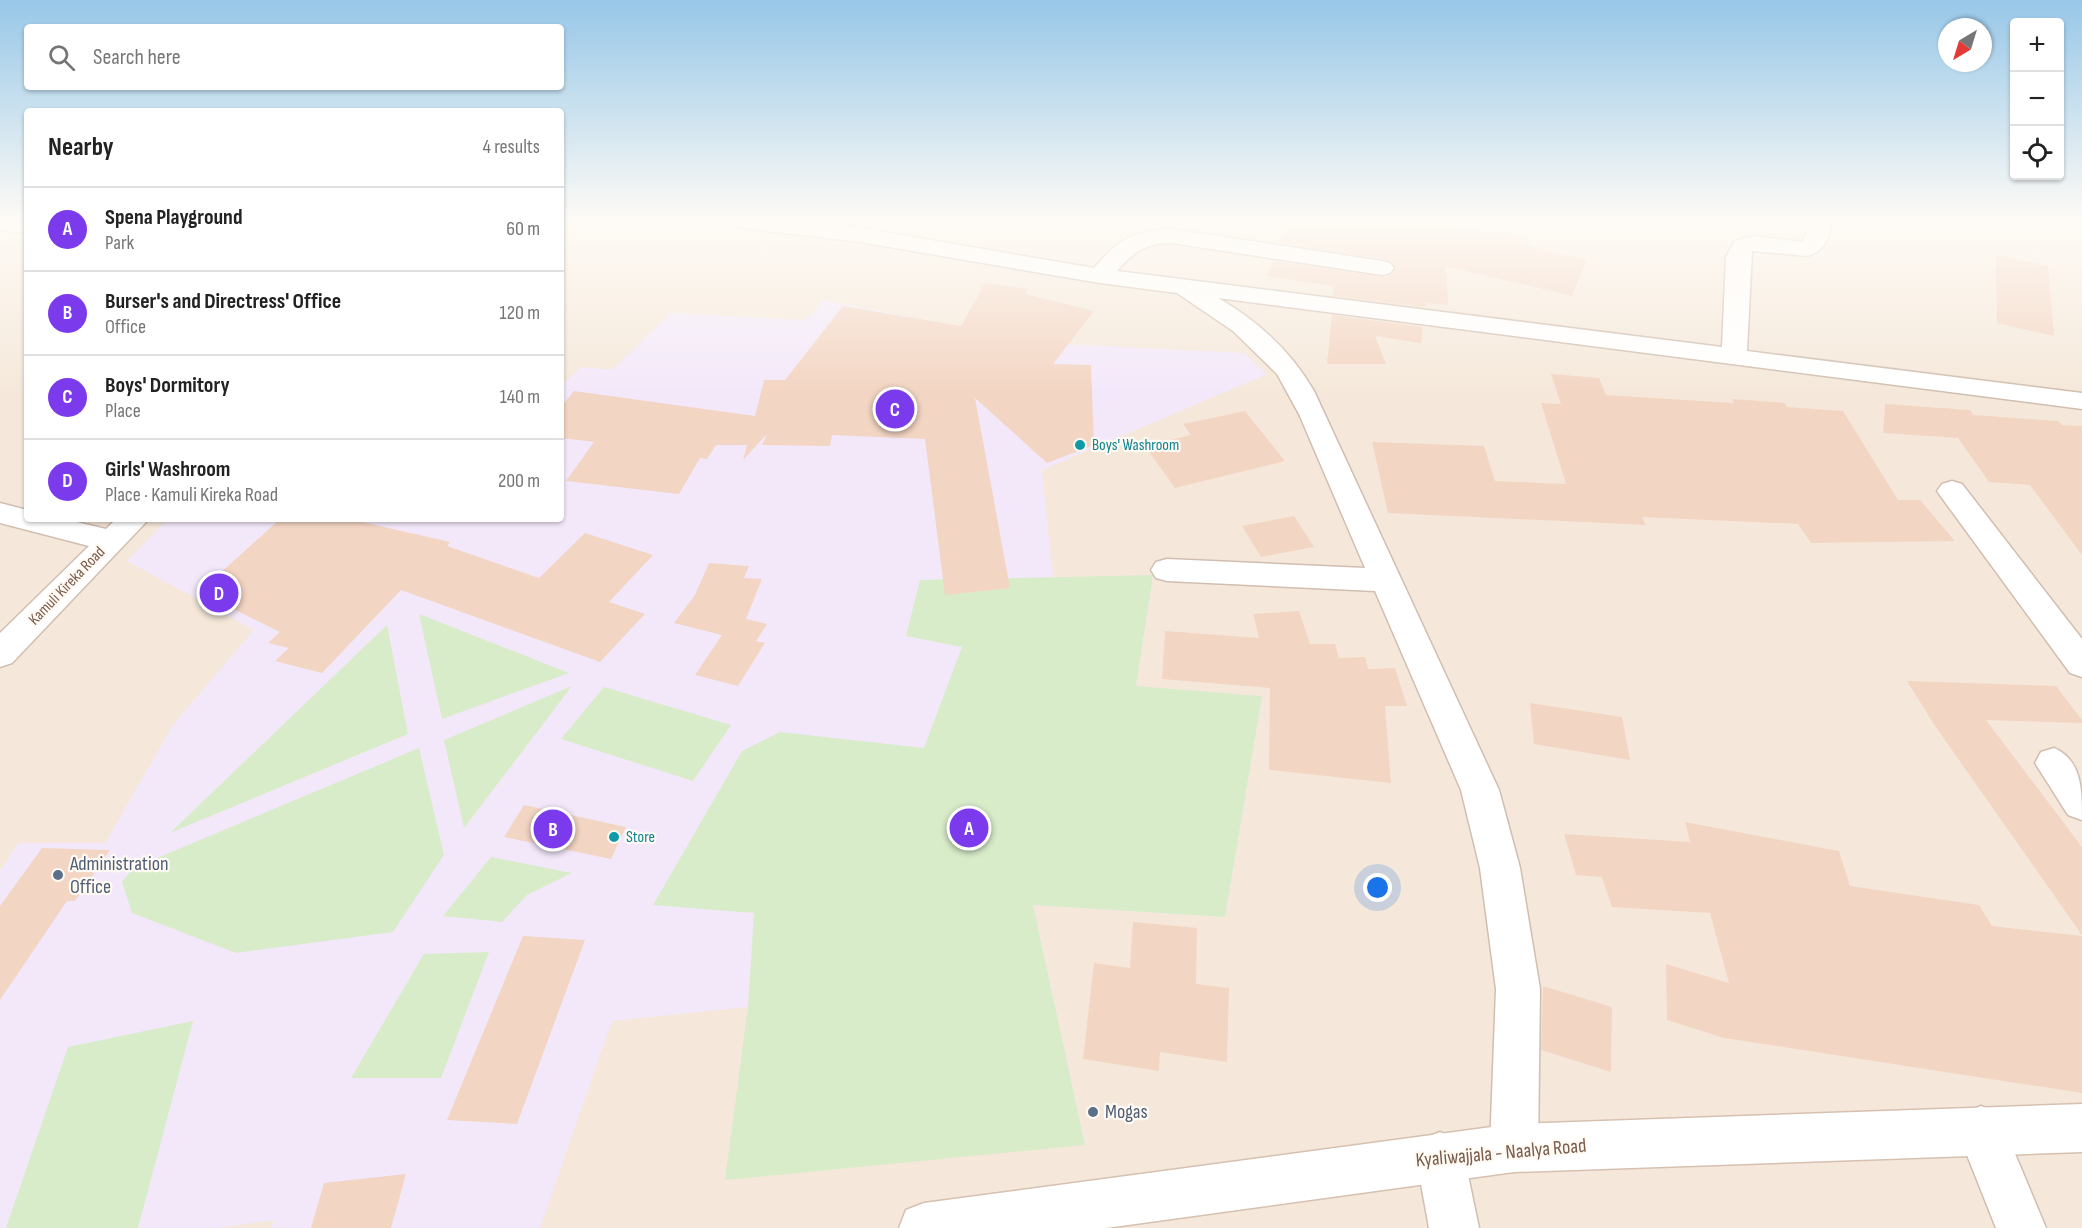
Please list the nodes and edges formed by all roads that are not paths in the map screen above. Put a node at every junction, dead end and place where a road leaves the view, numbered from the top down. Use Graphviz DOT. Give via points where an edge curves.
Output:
graph roads {
  1 [pos="1117,278"];
  2 [pos="1737,278"];
  3 [pos="1175,286"];
  4 [pos="1734,357"];
  5 [pos="2082,401"];
  6 [pos="1952,491"];
  7 [pos="0,513"];
  8 [pos="24,519"];
  9 [pos="36,522"];
  10 [pos="131,522"];
  11 [pos="111,541"];
  12 [pos="1167,570"];
  13 [pos="1385,580"];
  14 [pos="0,654"];
  15 [pos="2082,664"];
  16 [pos="2054,764"];
  17 [pos="2082,804"];
  18 [pos="2082,1128"];
  19 [pos="1981,1130"];
  20 [pos="1514,1148"];
  21 [pos="1440,1156"];
  22 [pos="924,1228"];
  23 [pos="1454,1228"];
  24 [pos="2021,1228"];
  1 -- 3 [label="street"];
  2 -- 4 [label="street"];
  3 -- 4 [label="street"];
  3 -- 13 [label="street" via="1238,321 1287,370 1313,414"];
  4 -- 5 [label="street"];
  6 -- 15 [label="street"];
  7 -- 8 [label="street"];
  9 -- 11 [label="street"];
  10 -- 11 [label="street, Kamuli Kireka Road"];
  11 -- 14 [label="street, Kamuli Kireka Road"];
  12 -- 13 [label="street"];
  13 -- 20 [label="street" via="1480,790 1500,868 1518,989"];
  16 -- 17 [label="street"];
  18 -- 19 [label="street, Kyaliwajjala - Naalya Road"];
  19 -- 20 [label="street, Kyaliwajjala - Naalya Road"];
  19 -- 24 [label="street"];
  20 -- 21 [label="street, Kyaliwajjala - Naalya Road"];
  21 -- 22 [label="street, Kyaliwajjala - Naalya Road"];
  21 -- 23 [label="street"];
}
